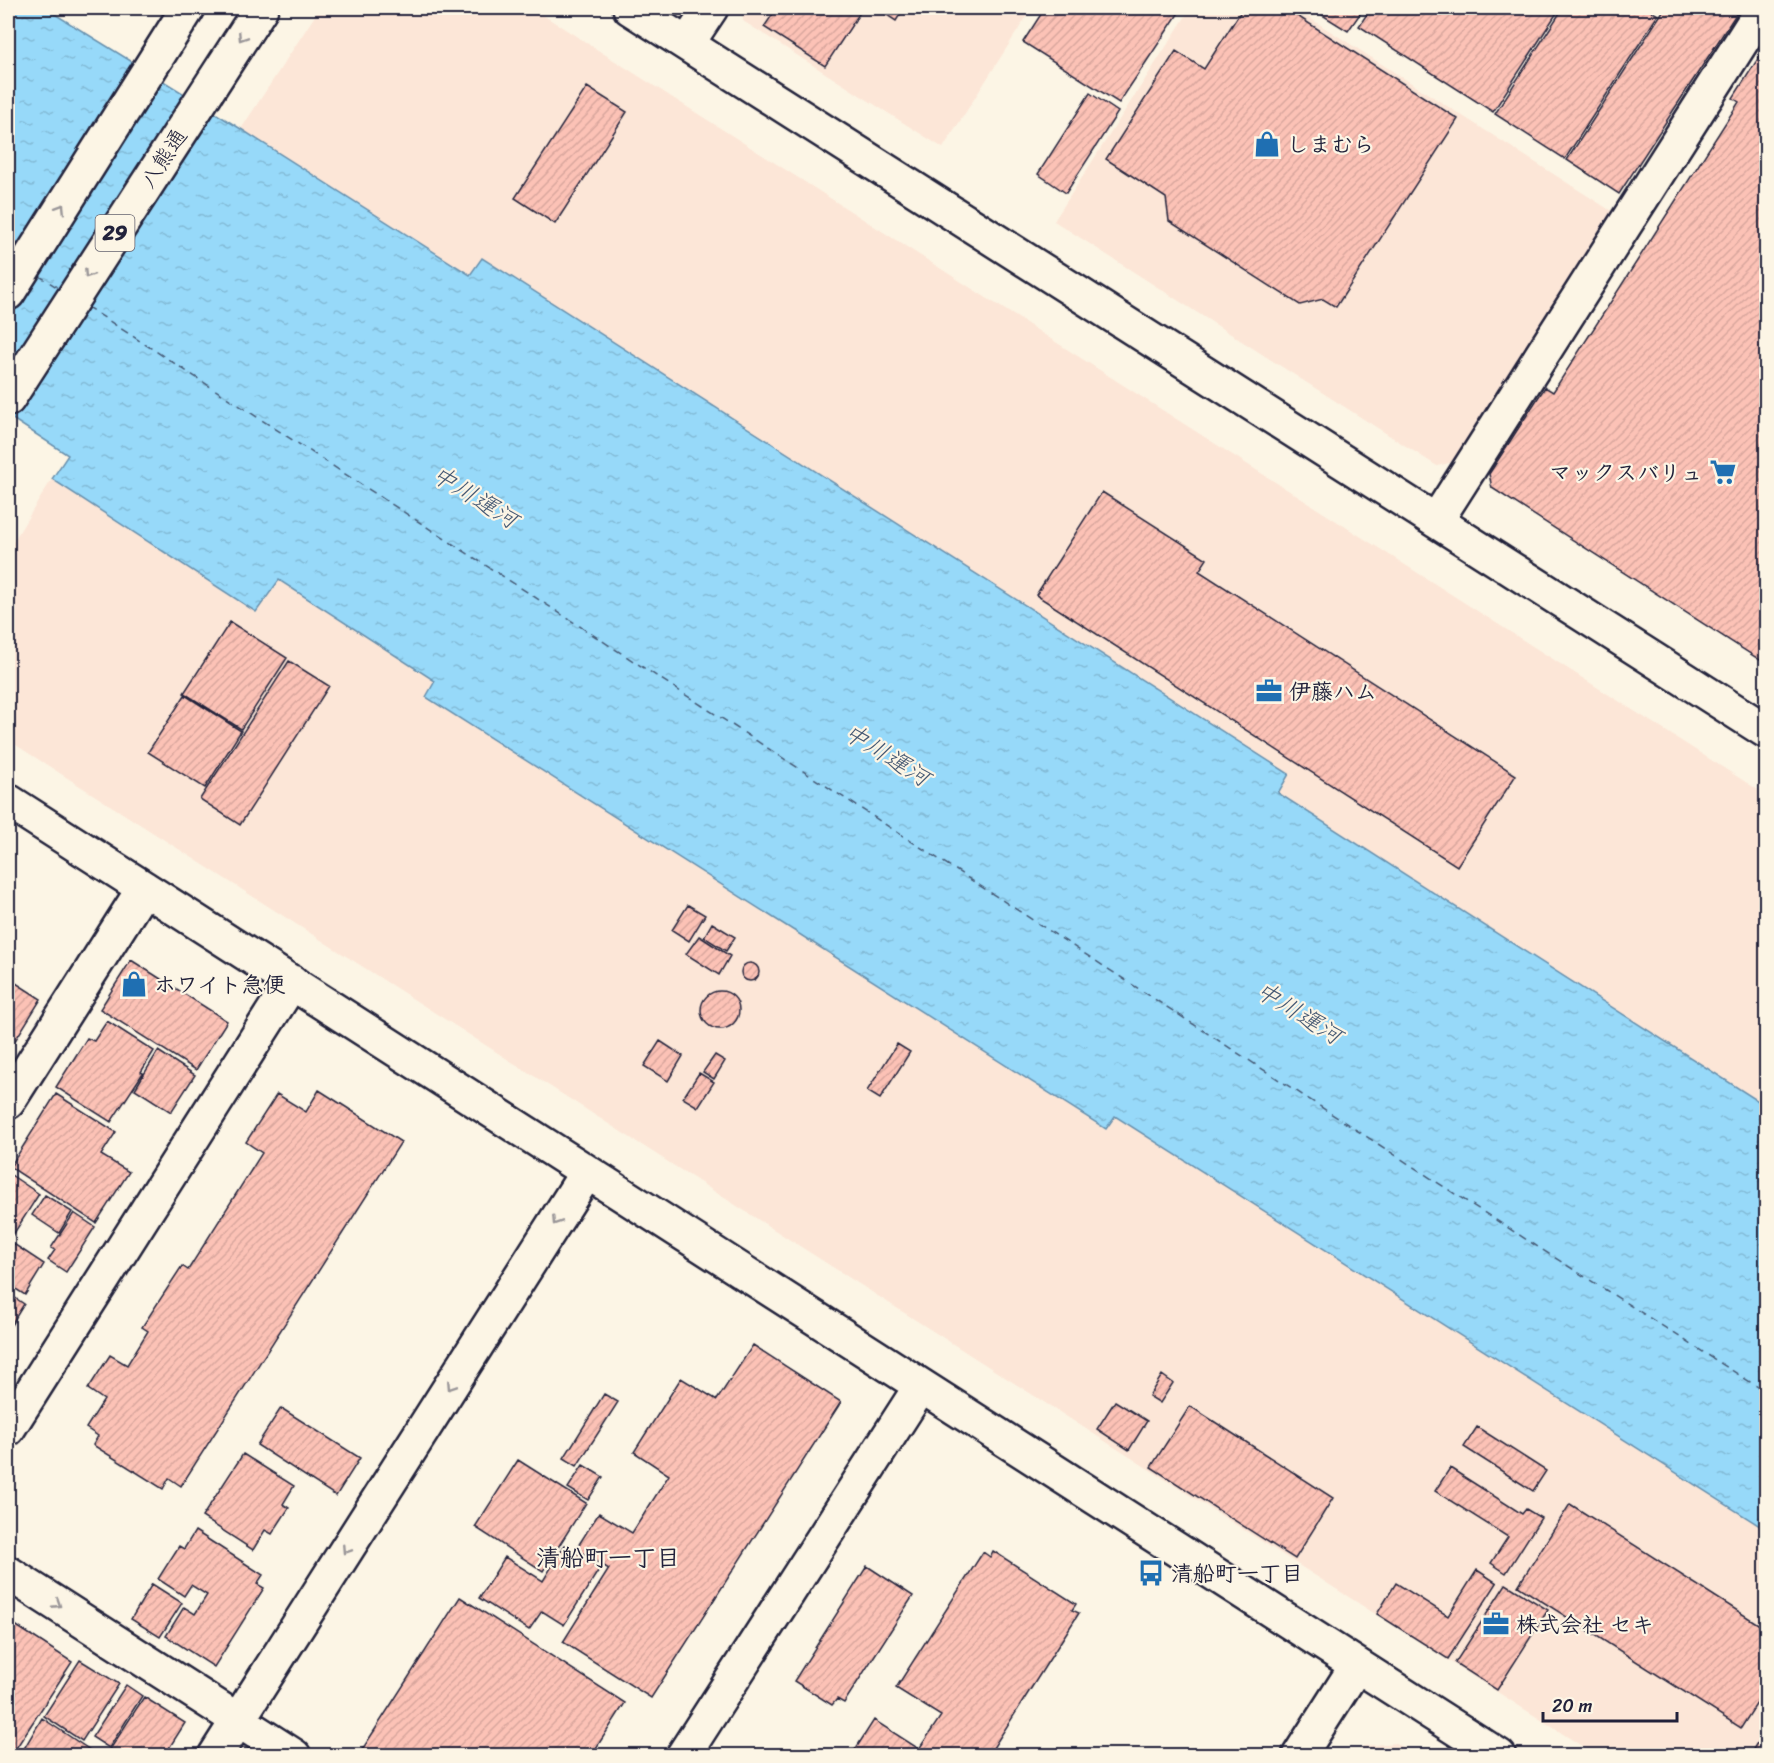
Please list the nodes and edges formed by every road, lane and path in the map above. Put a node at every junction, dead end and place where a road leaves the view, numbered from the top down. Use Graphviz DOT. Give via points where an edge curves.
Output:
graph roads {
  1 [pos="261,8"];
  2 [pos="630,8"];
  3 [pos="711,8"];
  4 [pos="1763,8"];
  5 [pos="180,21"];
  6 [pos="687,44"];
  7 [pos="8,293"];
  8 [pos="8,399"];
  9 [pos="1436,521"];
  10 [pos="1767,731"];
  11 [pos="8,801"];
  12 [pos="144,888"];
  13 [pos="292,982"];
  14 [pos="8,1102"];
  15 [pos="587,1172"];
  16 [pos="921,1386"];
  17 [pos="8,1429"];
  18 [pos="8,1573"];
  19 [pos="1357,1665"];
  20 [pos="238,1720"];
  21 [pos="216,1755"];
  22 [pos="294,1755"];
  23 [pos="683,1755"];
  24 [pos="1299,1755"];
  25 [pos="1500,1755"];
  1 -- 8 [label="street, 八熊通 / 29, one-way"];
  2 -- 6 [label="street"];
  3 -- 6 [label="street"];
  4 -- 9 [label="street"];
  7 -- 5 [label="street, 29, one-way"];
  6 -- 9 [label="street"];
  9 -- 10 [label="street"];
  11 -- 12 [label="street"];
  12 -- 13 [label="street"];
  12 -- 14 [label="street"];
  13 -- 15 [label="street"];
  13 -- 17 [label="street"];
  15 -- 16 [label="street"];
  15 -- 20 [label="street, one-way"];
  16 -- 19 [label="street"];
  16 -- 23 [label="street"];
  18 -- 20 [label="street, one-way"];
  19 -- 24 [label="street"];
  19 -- 25 [label="street"];
  20 -- 21 [label="street"];
  20 -- 22 [label="street"];
}
